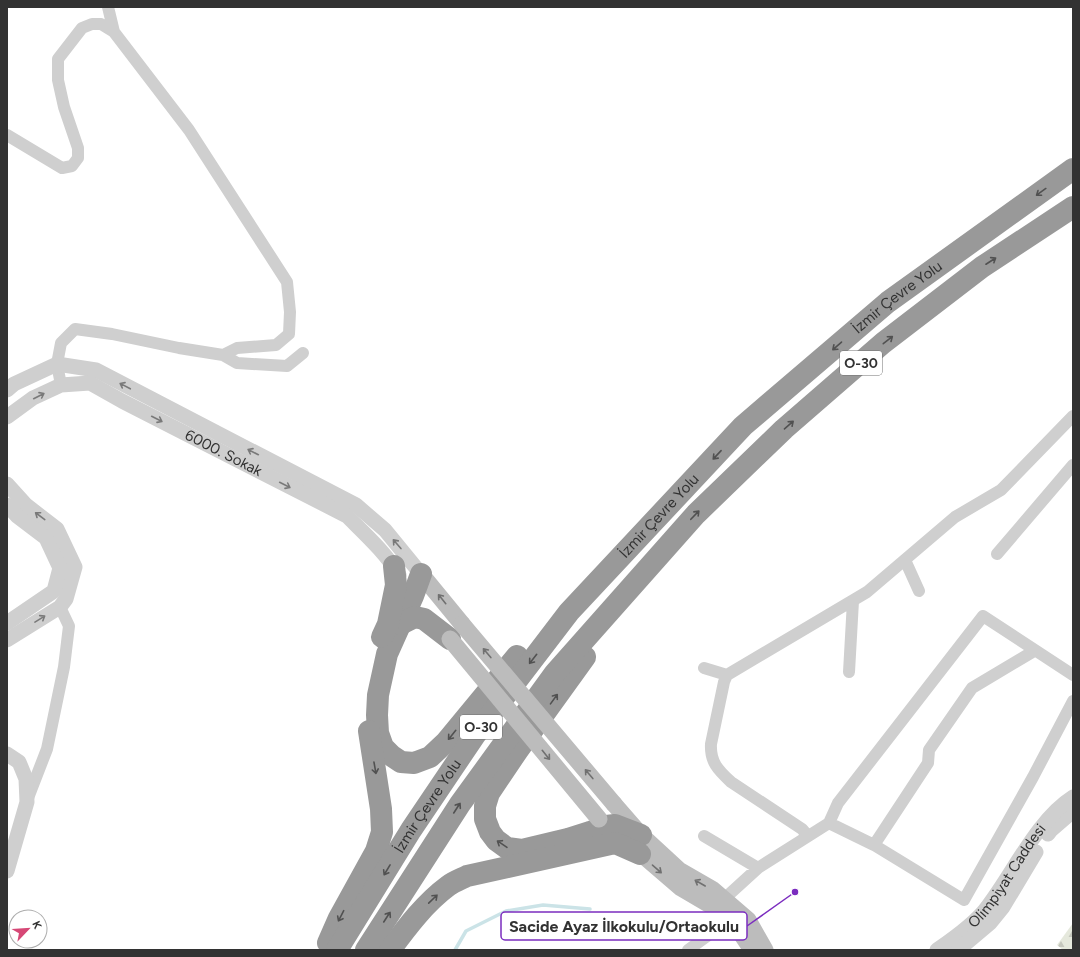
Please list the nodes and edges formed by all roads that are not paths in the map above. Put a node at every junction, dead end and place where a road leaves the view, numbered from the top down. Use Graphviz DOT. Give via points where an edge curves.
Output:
graph roads {
  1 [pos="108,7"];
  2 [pos="114,32"];
  3 [pos="7,135"];
  4 [pos="1073,169"];
  5 [pos="1073,207"];
  6 [pos="302,353"];
  7 [pos="223,355"];
  8 [pos="57,364"];
  9 [pos="61,385"];
  10 [pos="7,390"];
  11 [pos="1073,416"];
  12 [pos="7,417"];
  13 [pos="1073,468"];
  14 [pos="7,484"];
  15 [pos="7,505"];
  16 [pos="651,525"];
  17 [pos="669,544"];
  18 [pos="997,554"];
  19 [pos="905,560"];
  20 [pos="394,566"];
  21 [pos="414,586"];
  22 [pos="919,591"];
  23 [pos="854,601"];
  24 [pos="60,607"];
  25 [pos="7,623"];
  26 [pos="394,624"];
  27 [pos="456,631"];
  28 [pos="7,640"];
  29 [pos="1034,651"];
  30 [pos="704,668"];
  31 [pos="850,672"];
  32 [pos="1073,675"];
  33 [pos="727,676"];
  34 [pos="1073,701"];
  35 [pos="7,754"];
  36 [pos="1073,797"];
  37 [pos="27,802"];
  38 [pos="1073,811"];
  39 [pos="829,823"];
  40 [pos="609,825"];
  41 [pos="704,836"];
  42 [pos="808,836"];
  43 [pos="641,844"];
  44 [pos="874,845"];
  45 [pos="10,849"];
  46 [pos="758,868"];
  47 [pos="7,871"];
  48 [pos="724,899"];
  49 [pos="728,921"];
  50 [pos="325,950"];
  51 [pos="337,950"];
  52 [pos="366,950"];
  53 [pos="390,950"];
  54 [pos="688,950"];
  55 [pos="752,950"];
  56 [pos="765,950"];
  57 [pos="937,950"];
  58 [pos="958,950"];
  1 -- 2 [label="street"];
  2 -- 3 [label="street" via="101,24 82,28 58,59 58,80 64,108 78,148 78,158 72,166 62,168"];
  2 -- 7 [label="street" via="189,130 287,282 289,334 276,345 237,348"];
  4 -- 16 [label="highway, İzmir Çevre Yolu / O-30, one-way" via="888,302 743,426"];
  17 -- 5 [label="highway, İzmir Çevre Yolu / O-30, one-way" via="696,514 784,429 883,343 982,267"];
  6 -- 7 [label="street" via="287,366 237,363"];
  7 -- 8 [label="street" via="75,329 61,343"];
  8 -- 9 [label="street"];
  8 -- 10 [label="street" via="14,384"];
  21 -- 8 [label="street, 6000. Sokak, one-way" via="385,530 356,505 96,370"];
  12 -- 9 [label="street, 6000. Sokak, one-way" via="33,398"];
  9 -- 20 [label="street, 6000. Sokak, one-way" via="90,382 122,401 347,516"];
  11 -- 19 [label="street" via="1001,490 955,518"];
  13 -- 18 [label="street"];
  24 -- 14 [label="street, one-way" via="66,599 75,567 57,529 26,506"];
  15 -- 25 [label="street" via="46,538 60,568 54,591"];
  16 -- 26 [label="highway, one-way" via="582,577 446,742 430,757 414,763 401,762 392,756 383,747 378,734 379,687"];
  16 -- 51 [label="highway, İzmir Çevre Yolu / O-30, one-way" via="569,612 475,735 411,830"];
  40 -- 17 [label="highway, one-way" via="568,839 522,850 507,848 490,832 485,819 486,806 489,793 518,750"];
  52 -- 17 [label="highway, İzmir Çevre Yolu / O-30, one-way" via="460,804 555,673"];
  19 -- 22 [label="street"];
  19 -- 23 [label="street"];
  20 -- 21 [label="street, 6000. Sokak"];
  20 -- 26 [label="highway"];
  21 -- 26 [label="highway"];
  27 -- 21 [label="main road, one-way"];
  21 -- 27 [label="main road"];
  23 -- 31 [label="street"];
  23 -- 33 [label="street"];
  28 -- 24 [label="street, one-way"];
  24 -- 37 [label="street" via="68,626 64,667 47,749"];
  26 -- 27 [label="highway" via="415,617"];
  26 -- 50 [label="highway, one-way" via="376,652 368,692 368,715 382,832 376,851 339,918"];
  27 -- 40 [label="main road, bridge"];
  29 -- 32 [label="street"];
  29 -- 39 [label="street" via="983,616 838,803"];
  29 -- 44 [label="street" via="972,688 929,750 928,762"];
  30 -- 33 [label="street"];
  33 -- 42 [label="street" via="711,744 710,755 713,761 731,782 802,829"];
  34 -- 44 [label="street" via="964,900"];
  35 -- 37 [label="street" via="19,762 26,779"];
  36 -- 57 [label="street, Olimpiyat Caddesi" via="1062,804 1036,834 987,908"];
  37 -- 45 [label="street"];
  38 -- 58 [label="street, Olimpiyat Caddesi" via="1051,830 1003,907 990,923"];
  39 -- 42 [label="street"];
  39 -- 44 [label="street"];
  40 -- 43 [label="main road"];
  40 -- 43 [label="highway" via="615,843"];
  53 -- 40 [label="highway, one-way" via="413,920 449,885 467,876"];
  41 -- 46 [label="street"];
  42 -- 46 [label="street"];
  48 -- 43 [label="main road, one-way"];
  43 -- 49 [label="main road, one-way" via="681,888 715,908"];
  45 -- 47 [label="street"];
  46 -- 48 [label="street"];
  48 -- 56 [label="main road" via="748,920"];
  49 -- 54 [label="street"];
  49 -- 55 [label="main road"];
}
